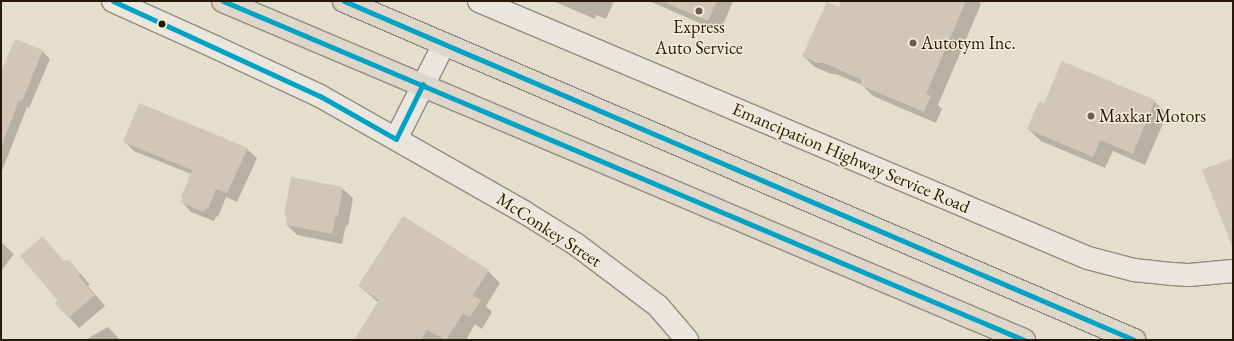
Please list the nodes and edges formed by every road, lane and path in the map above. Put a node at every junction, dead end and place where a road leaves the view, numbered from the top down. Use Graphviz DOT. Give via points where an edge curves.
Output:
graph roads {
  1 [pos="113,1"];
  2 [pos="223,1"];
  3 [pos="344,1"];
  4 [pos="479,1"];
  5 [pos="444,44"];
  6 [pos="424,84"];
  7 [pos="396,140"];
  8 [pos="1233,271"];
  9 [pos="687,340"];
  10 [pos="1024,340"];
  11 [pos="1134,340"];
  1 -- 7 [label="street, McConkey Street" via="320,96"];
  2 -- 6 [label="main road"];
  3 -- 5 [label="main road"];
  4 -- 8 [label="street, Emancipation Highway Service Road" via="1088,258 1134,270 1173,274"];
  5 -- 6 [label="street"];
  5 -- 11 [label="main road"];
  6 -- 7 [label="street"];
  6 -- 10 [label="main road"];
  7 -- 9 [label="street, McConkey Street" via="577,245 658,306"];
}
